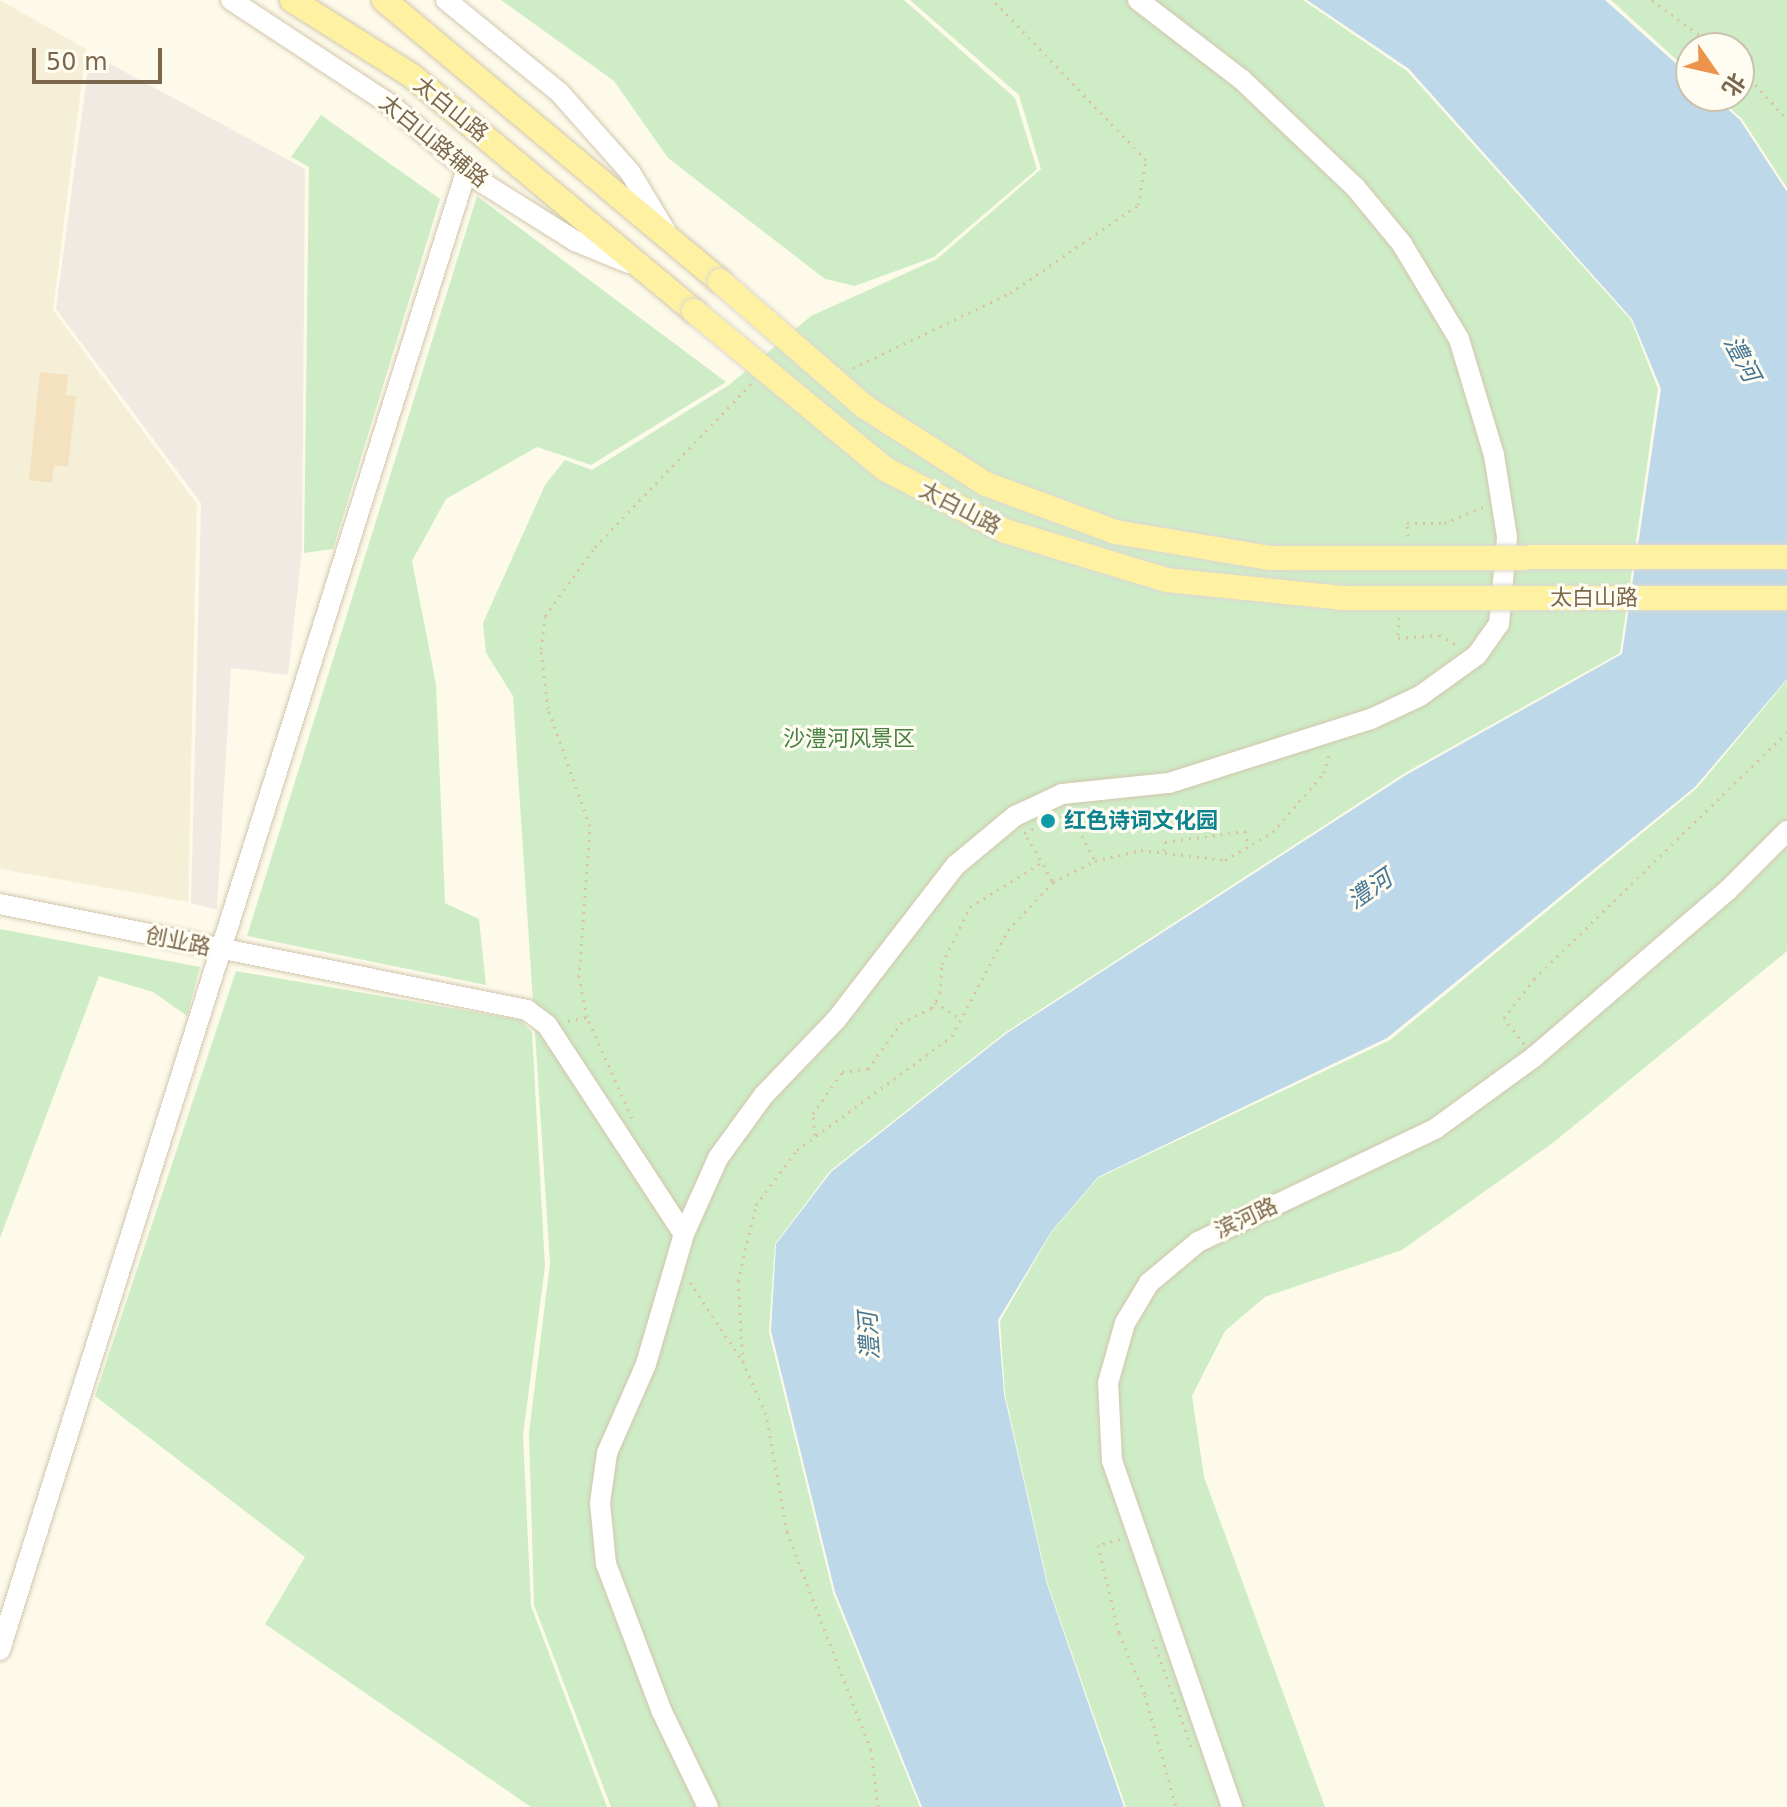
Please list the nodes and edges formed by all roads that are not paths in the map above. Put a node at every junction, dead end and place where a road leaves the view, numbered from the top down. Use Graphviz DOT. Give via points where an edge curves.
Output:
graph roads {
  1 [pos="231,0"];
  2 [pos="292,0"];
  3 [pos="384,0"];
  4 [pos="446,0"];
  5 [pos="1138,0"];
  6 [pos="467,169"];
  7 [pos="668,235"];
  8 [pos="644,269"];
  9 [pos="1787,557"];
  10 [pos="1787,598"];
  11 [pos="1787,831"];
  12 [pos="0,904"];
  13 [pos="219,949"];
  14 [pos="684,1234"];
  15 [pos="0,1650"];
  16 [pos="708,1807"];
  17 [pos="1232,1807"];
  1 -- 6 [label="street, 太白山路辅路" via="391,105"];
  2 -- 8 [label="main road, 太白山路" via="412,76"];
  3 -- 7 [label="main road, 太白山路"];
  4 -- 7 [label="street" via="559,92 630,172"];
  5 -- 14 [label="street" via="1241,79 1355,187 1402,244 1459,339 1507,537 1501,609 1490,644 1420,696 1327,732 1169,783 1062,794 1015,816 956,865 836,1020 764,1095 718,1158"];
  6 -- 8 [label="street, 太白山路辅路" via="575,241"];
  6 -- 13 [label="street"];
  7 -- 9 [label="main road, 太白山路, bridge" via="865,407 986,484 1115,532 1271,558"];
  8 -- 10 [label="main road, 太白山路, bridge" via="885,469 1005,531 1166,580 1342,598"];
  11 -- 17 [label="street, 滨河路" via="1715,902 1534,1057 1435,1129 1362,1169 1224,1227 1149,1283 1125,1323 1108,1383 1105,1421 1137,1535"];
  12 -- 13 [label="street, 创业路"];
  13 -- 14 [label="street, 创业路" via="527,1010 547,1025"];
  13 -- 15 [label="street"];
  14 -- 16 [label="street" via="646,1364 607,1453 600,1503 606,1564 662,1712"];
}
